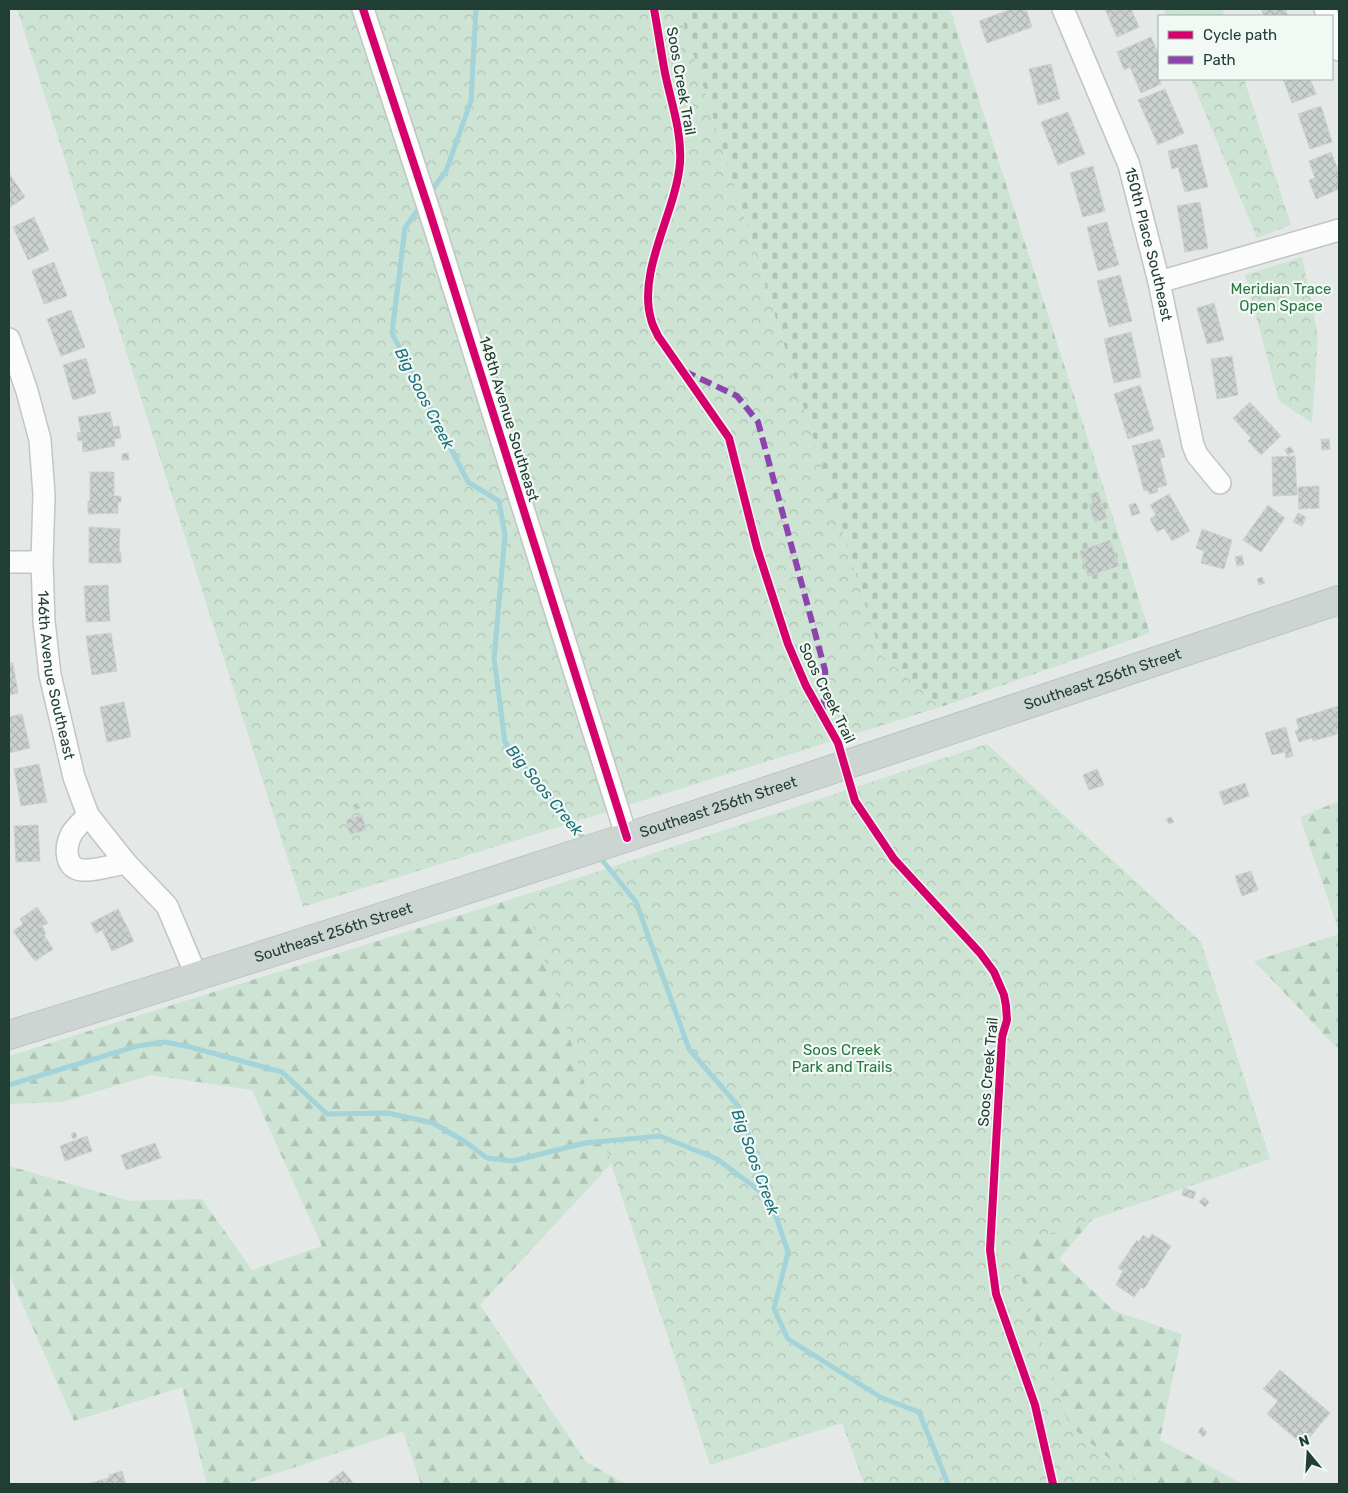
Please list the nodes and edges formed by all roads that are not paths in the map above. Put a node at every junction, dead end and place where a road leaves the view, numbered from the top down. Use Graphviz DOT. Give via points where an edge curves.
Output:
graph roads {
  1 [pos="364,9"];
  2 [pos="1063,9"];
  3 [pos="1333,30"];
  4 [pos="1339,50"];
  5 [pos="1339,230"];
  6 [pos="1159,282"];
  7 [pos="9,340"];
  8 [pos="1220,483"];
  9 [pos="9,562"];
  10 [pos="42,562"];
  11 [pos="1339,600"];
  12 [pos="88,815"];
  13 [pos="605,845"];
  14 [pos="126,863"];
  15 [pos="197,977"];
  16 [pos="9,1035"];
  1 -- 13 [label="street, 148th Avenue Southeast" via="429,210"];
  2 -- 6 [label="street, 150th Place Southeast" via="1130,165"];
  3 -- 4 [label="street"];
  5 -- 6 [label="street"];
  6 -- 8 [label="street, 150th Place Southeast" via="1193,444"];
  7 -- 10 [label="street, 146th Avenue Southeast" via="40,440 44,494"];
  9 -- 10 [label="street"];
  10 -- 12 [label="street, 146th Avenue Southeast" via="50,676 74,777"];
  11 -- 13 [label="main road, Southeast 256th Street"];
  12 -- 14 [label="street, 146th Avenue Southeast"];
  12 -- 14 [label="street" via="72,832 67,847 70,864 76,869 86,870"];
  13 -- 15 [label="main road, Southeast 256th Street"];
  14 -- 15 [label="street, 146th Avenue Southeast" via="167,906"];
  15 -- 16 [label="main road, Southeast 256th Street"];
}
